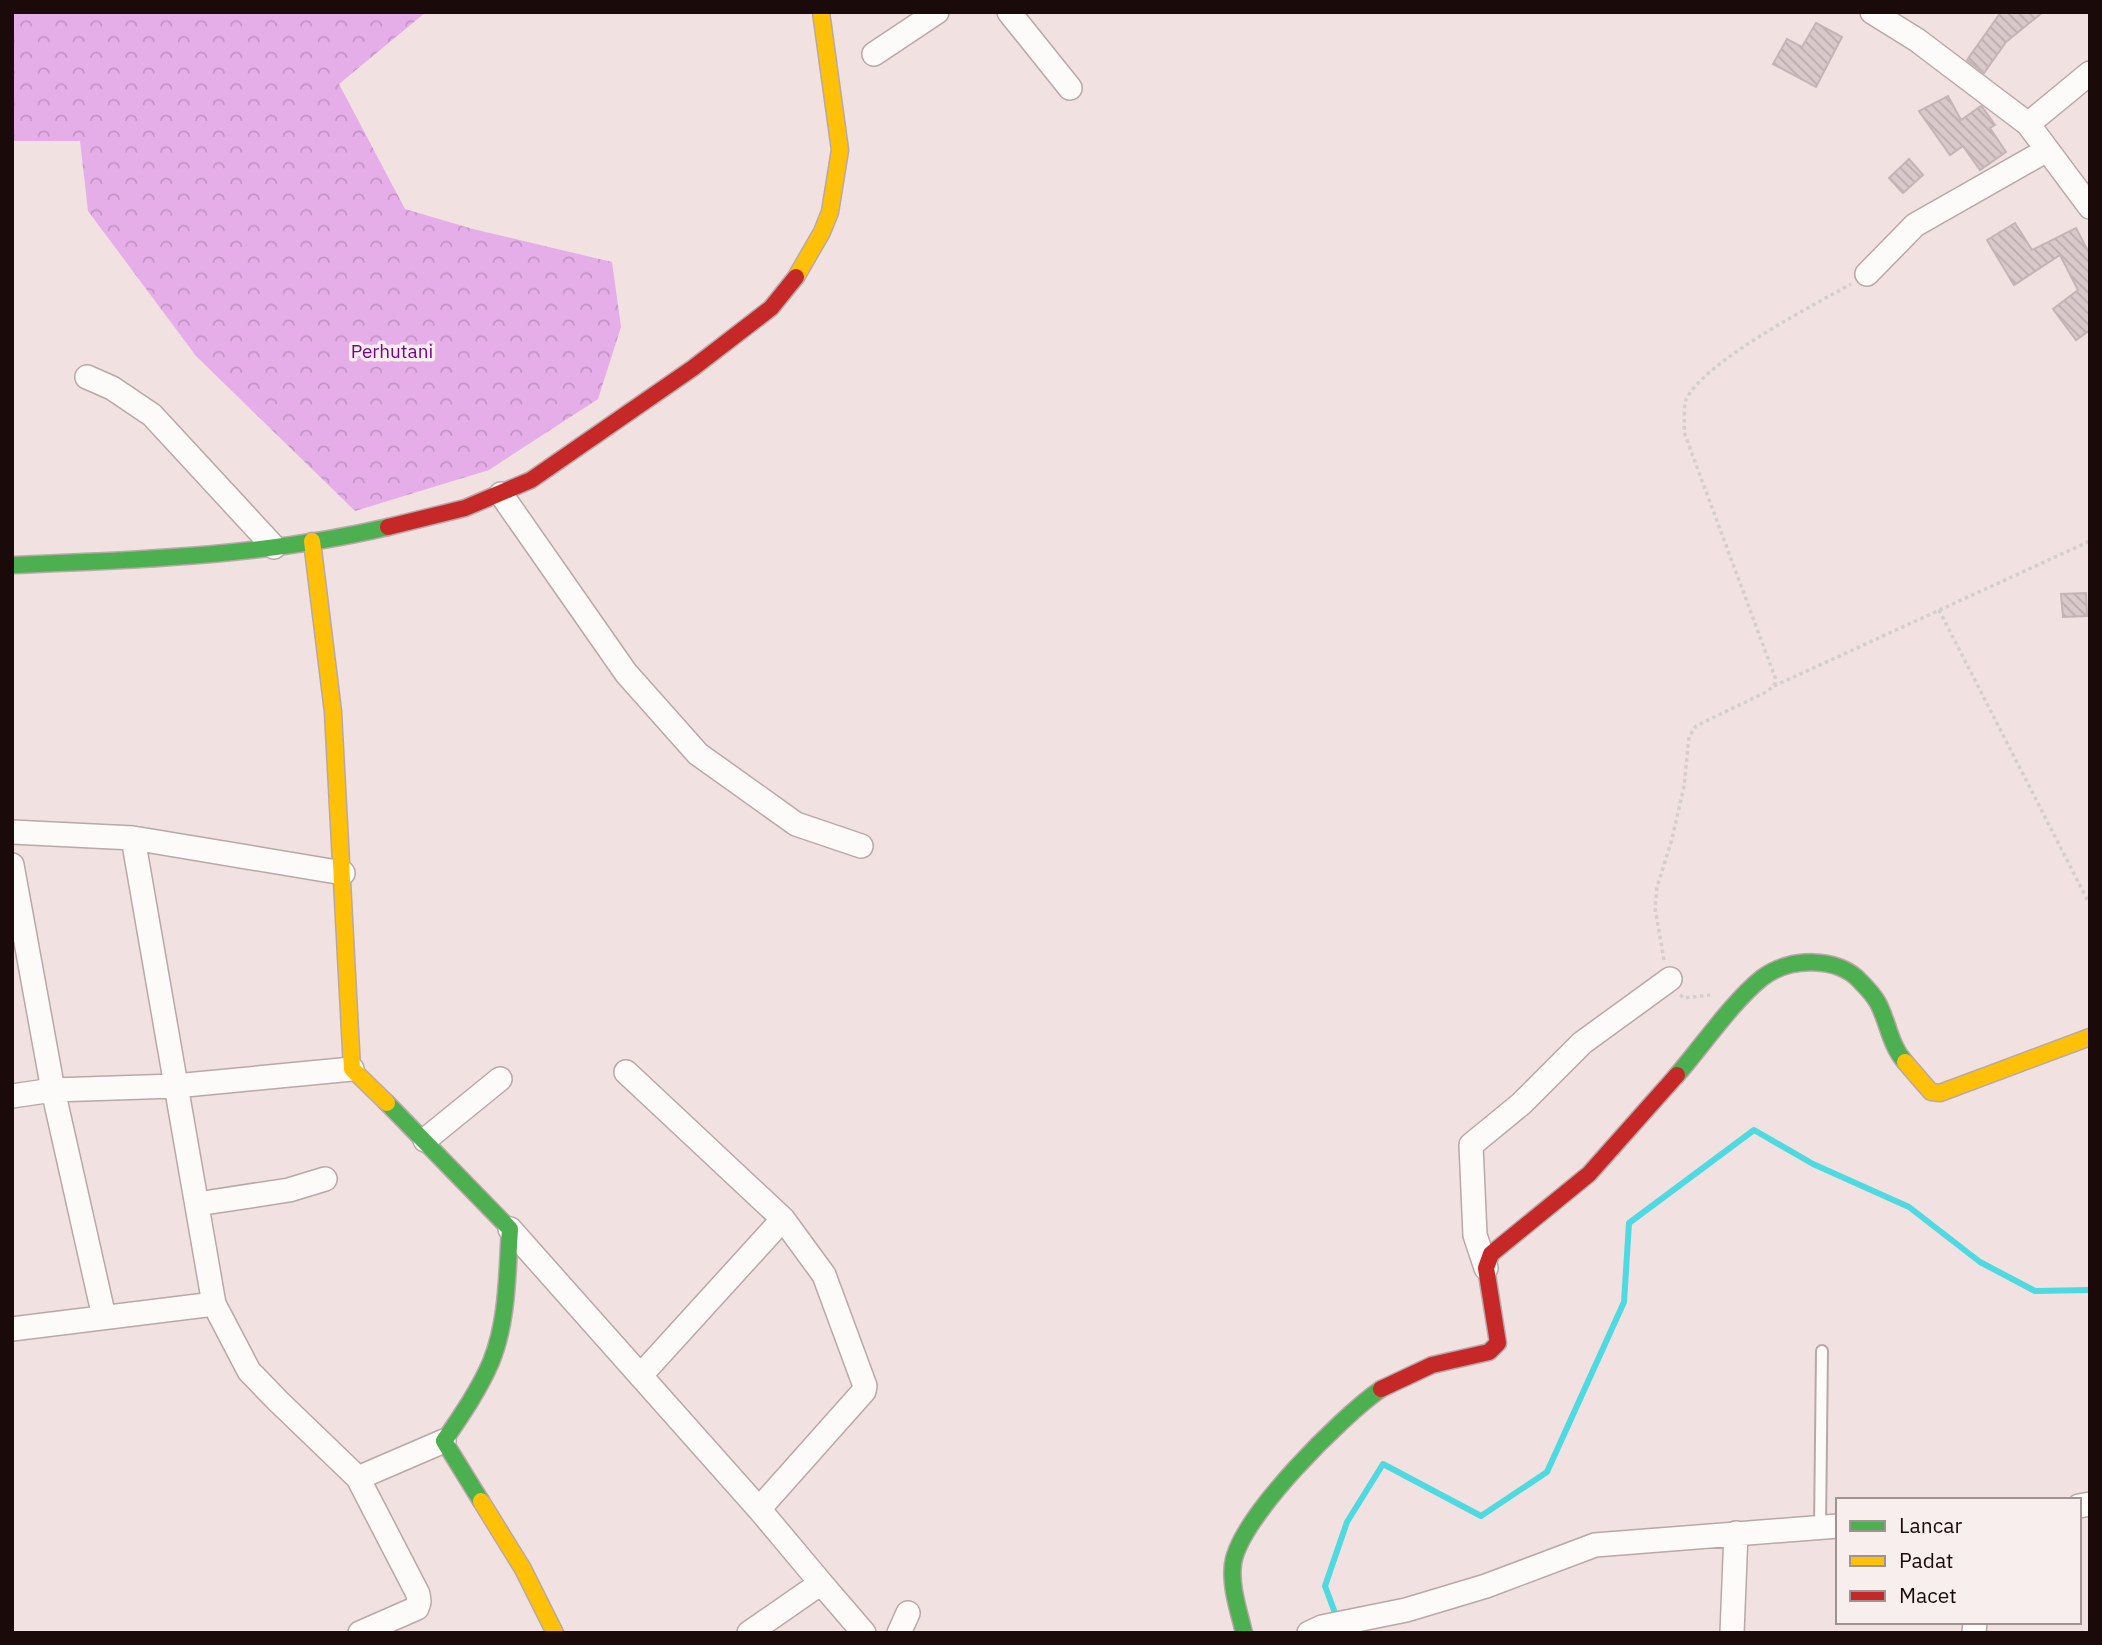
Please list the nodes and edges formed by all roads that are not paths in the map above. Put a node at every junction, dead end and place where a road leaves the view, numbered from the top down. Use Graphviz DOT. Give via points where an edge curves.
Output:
graph roads {
  1 [pos="821,12"];
  2 [pos="937,12"];
  3 [pos="1009,12"];
  4 [pos="1872,12"];
  5 [pos="874,54"];
  6 [pos="2090,73"];
  7 [pos="1070,88"];
  8 [pos="2028,124"];
  9 [pos="2047,150"];
  10 [pos="2090,207"];
  11 [pos="1867,274"];
  12 [pos="87,377"];
  13 [pos="501,494"];
  14 [pos="312,541"];
  15 [pos="274,547"];
  16 [pos="12,565"];
  17 [pos="12,832"];
  18 [pos="133,838"];
  19 [pos="861,846"];
  20 [pos="12,865"];
  21 [pos="343,873"];
  22 [pos="1670,979"];
  23 [pos="2090,1037"];
  24 [pos="352,1069"];
  25 [pos="626,1072"];
  26 [pos="500,1079"];
  27 [pos="176,1086"];
  28 [pos="52,1090"];
  29 [pos="12,1096"];
  30 [pos="425,1140"];
  31 [pos="325,1179"];
  32 [pos="197,1204"];
  33 [pos="783,1219"];
  34 [pos="510,1229"];
  35 [pos="1486,1268"];
  36 [pos="214,1304"];
  37 [pos="104,1317"];
  38 [pos="12,1329"];
  39 [pos="1822,1351"];
  40 [pos="641,1376"];
  41 [pos="444,1441"];
  42 [pos="358,1478"];
  43 [pos="759,1509"];
  44 [pos="1829,1527"];
  45 [pos="1736,1533"];
  46 [pos="821,1583"];
  47 [pos="1315,1630"];
  48 [pos="360,1633"];
  49 [pos="555,1633"];
  50 [pos="749,1633"];
  51 [pos="864,1633"];
  52 [pos="1244,1633"];
  53 [pos="1732,1633"];
  1 -- 13 [label="street" via="840,150 830,212 803,267 771,308 693,368 531,480"];
  2 -- 5 [label="street"];
  3 -- 7 [label="street"];
  4 -- 8 [label="street"];
  6 -- 8 [label="street"];
  8 -- 9 [label="street"];
  9 -- 10 [label="street"];
  9 -- 11 [label="street" via="1915,225"];
  12 -- 15 [label="street" via="152,415"];
  13 -- 14 [label="street" via="454,511"];
  13 -- 19 [label="street" via="626,673 698,754 796,824"];
  14 -- 15 [label="street"];
  14 -- 21 [label="street" via="333,712"];
  15 -- 16 [label="street" via="157,559"];
  17 -- 18 [label="street"];
  18 -- 21 [label="street"];
  18 -- 27 [label="street"];
  20 -- 28 [label="street"];
  21 -- 24 [label="street"];
  22 -- 35 [label="street" via="1582,1043 1521,1104 1474,1140 1475,1235"];
  23 -- 35 [label="street" via="1940,1093 1931,1092 1898,1054 1877,1002 1859,979 1831,963 1785,967 1764,976 1745,994 1589,1174 1491,1254"];
  24 -- 27 [label="street"];
  24 -- 30 [label="street"];
  25 -- 33 [label="street"];
  26 -- 30 [label="street"];
  27 -- 28 [label="street"];
  27 -- 32 [label="street"];
  28 -- 29 [label="street"];
  28 -- 37 [label="street"];
  30 -- 34 [label="street"];
  31 -- 32 [label="street" via="289,1190"];
  32 -- 36 [label="street"];
  33 -- 40 [label="street"];
  33 -- 43 [label="street" via="824,1275 865,1386"];
  34 -- 40 [label="street"];
  34 -- 41 [label="street" via="499,1338 485,1373"];
  35 -- 52 [label="street" via="1498,1343 1494,1349 1433,1364 1364,1399 1305,1458 1249,1526 1233,1562"];
  36 -- 37 [label="street"];
  36 -- 42 [label="street" via="249,1371"];
  37 -- 38 [label="street"];
  39 -- 44 [label="lane"];
  40 -- 43 [label="street"];
  41 -- 42 [label="street"];
  41 -- 49 [label="street" via="523,1569"];
  42 -- 48 [label="street" via="419,1602 417,1608"];
  43 -- 46 [label="street"];
  44 -- 45 [label="street"];
  45 -- 47 [label="street" via="1595,1545 1486,1586"];
  45 -- 53 [label="street"];
  46 -- 50 [label="street"];
  46 -- 51 [label="street"];
}
